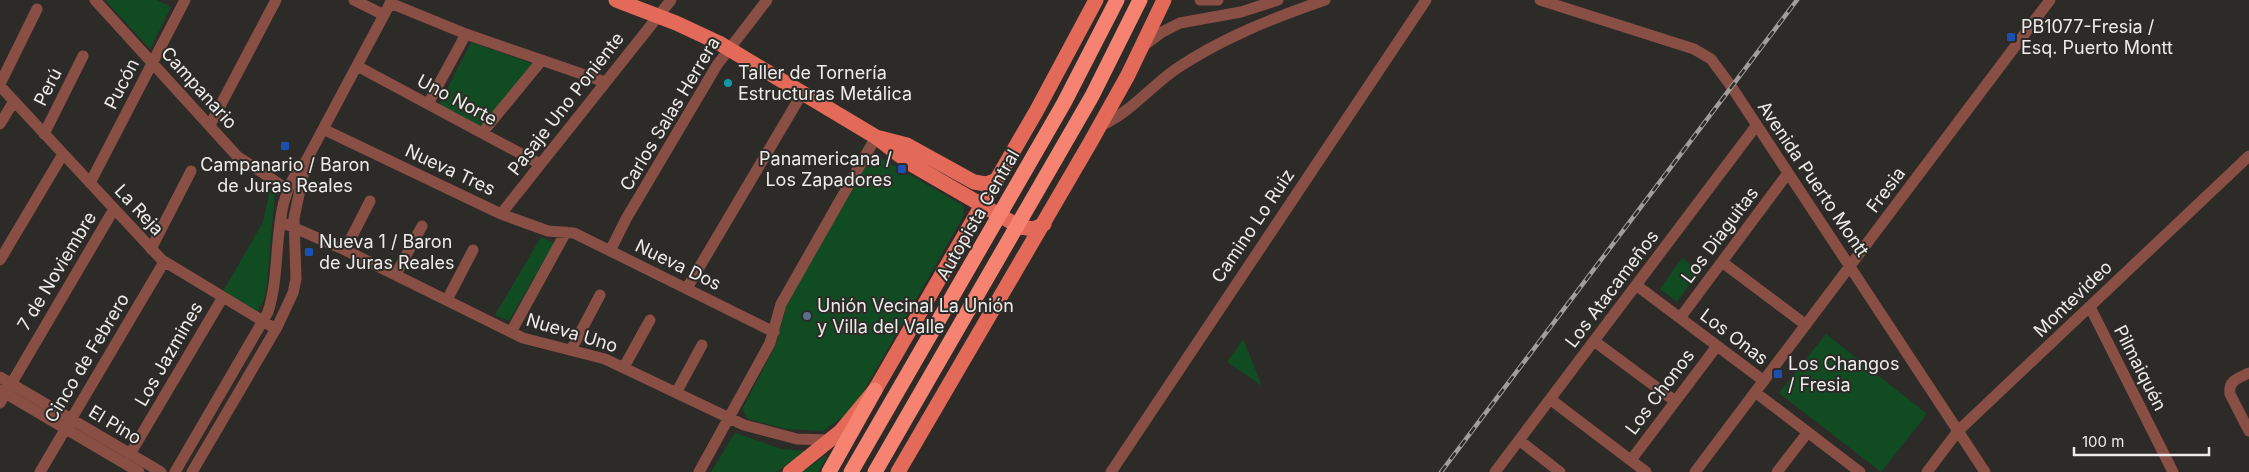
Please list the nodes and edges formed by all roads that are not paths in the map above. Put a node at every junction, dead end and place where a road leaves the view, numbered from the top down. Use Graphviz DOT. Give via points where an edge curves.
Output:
graph roads {
  1 [pos="95,0"];
  2 [pos="276,0"];
  3 [pos="354,0"];
  4 [pos="616,0"];
  5 [pos="671,0"];
  6 [pos="767,0"];
  7 [pos="1096,0"];
  8 [pos="1117,0"];
  9 [pos="1140,0"];
  10 [pos="1164,0"];
  11 [pos="1200,0"];
  12 [pos="1218,0"];
  13 [pos="1278,0"];
  14 [pos="1325,0"];
  15 [pos="1426,0"];
  16 [pos="1540,0"];
  17 [pos="2050,0"];
  18 [pos="181,1"];
  19 [pos="391,2"];
  20 [pos="37,9"];
  21 [pos="384,15"];
  22 [pos="658,16"];
  23 [pos="466,34"];
  24 [pos="1142,47"];
  25 [pos="729,49"];
  26 [pos="83,56"];
  27 [pos="542,60"];
  28 [pos="152,63"];
  29 [pos="356,66"];
  30 [pos="605,82"];
  31 [pos="0,85"];
  32 [pos="802,92"];
  33 [pos="14,101"];
  34 [pos="428,104"];
  35 [pos="0,124"];
  36 [pos="210,125"];
  37 [pos="1100,126"];
  38 [pos="1756,126"];
  39 [pos="323,130"];
  40 [pos="482,133"];
  41 [pos="44,134"];
  42 [pos="876,137"];
  43 [pos="63,154"];
  44 [pos="2249,156"];
  45 [pos="306,161"];
  46 [pos="540,164"];
  47 [pos="191,171"];
  48 [pos="1788,173"];
  49 [pos="997,180"];
  50 [pos="90,183"];
  51 [pos="287,189"];
  52 [pos="370,201"];
  53 [pos="986,207"];
  54 [pos="114,209"];
  55 [pos="501,214"];
  56 [pos="281,222"];
  57 [pos="422,226"];
  58 [pos="1039,226"];
  59 [pos="294,228"];
  60 [pos="566,232"];
  61 [pos="151,249"];
  62 [pos="345,250"];
  63 [pos="473,250"];
  64 [pos="610,251"];
  65 [pos="0,260"];
  66 [pos="164,262"];
  67 [pos="1722,262"];
  68 [pos="1850,266"];
  69 [pos="396,274"];
  70 [pos="1636,285"];
  71 [pos="687,288"];
  72 [pos="600,295"];
  73 [pos="223,297"];
  74 [pos="447,300"];
  75 [pos="2090,307"];
  76 [pos="1680,318"];
  77 [pos="650,320"];
  78 [pos="264,321"];
  79 [pos="1806,325"];
  80 [pos="276,329"];
  81 [pos="511,332"];
  82 [pos="774,332"];
  83 [pos="1594,341"];
  84 [pos="702,345"];
  85 [pos="1717,346"];
  86 [pos="571,350"];
  87 [pos="624,367"];
  88 [pos="2249,373"];
  89 [pos="0,377"];
  90 [pos="1764,381"];
  91 [pos="875,390"];
  92 [pos="4,392"];
  93 [pos="1755,392"];
  94 [pos="676,393"];
  95 [pos="1550,399"];
  96 [pos="1675,401"];
  97 [pos="728,419"];
  98 [pos="69,424"];
  99 [pos="1958,431"];
  100 [pos="2249,431"];
  101 [pos="1808,432"];
  102 [pos="832,440"];
  103 [pos="1519,440"];
  104 [pos="1631,460"];
  105 [pos="125,463"];
  106 [pos="1855,471"];
  107 [pos="40,472"];
  108 [pos="139,472"];
  109 [pos="161,472"];
  110 [pos="175,472"];
  111 [pos="192,472"];
  112 [pos="699,472"];
  113 [pos="790,472"];
  114 [pos="829,472"];
  115 [pos="851,472"];
  116 [pos="875,472"];
  117 [pos="898,472"];
  118 [pos="1111,472"];
  119 [pos="1495,472"];
  120 [pos="1560,472"];
  121 [pos="1646,472"];
  122 [pos="1694,472"];
  123 [pos="1777,472"];
  124 [pos="1927,472"];
  125 [pos="1985,472"];
  126 [pos="2173,472"];
  1 -- 28 [label="street, Campanario"];
  2 -- 36 [label="street"];
  3 -- 21 [label="street"];
  4 -- 22 [label="main road"];
  5 -- 22 [label="street, Pasaje Uno Poniente"];
  6 -- 25 [label="street, Carlos Salas Herrera"];
  7 -- 49 [label="main road"];
  8 -- 115 [label="highway, Autopista Central" via="1064,103"];
  9 -- 116 [label="highway" via="1092,96"];
  10 -- 24 [label="main road"];
  11 -- 12 [label="street"];
  13 -- 24 [label="street" via="1241,12 1180,23"];
  14 -- 37 [label="street" via="1258,24 1206,50 1173,72 1126,111"];
  15 -- 118 [label="street, Camino Lo Ruiz"];
  16 -- 38 [label="street, Avenida Puerto Montt" via="1700,52 1717,66"];
  17 -- 68 [label="street, Fresia"];
  18 -- 28 [label="street, Pucón"];
  19 -- 21 [label="street"];
  19 -- 23 [label="street"];
  20 -- 31 [label="street"];
  21 -- 29 [label="street"];
  22 -- 25 [label="main road" via="695,30"];
  22 -- 30 [label="street, Pasaje Uno Poniente"];
  23 -- 27 [label="street"];
  23 -- 34 [label="street"];
  24 -- 37 [label="main road"];
  25 -- 32 [label="main road"];
  25 -- 64 [label="street, Carlos Salas Herrera"];
  26 -- 41 [label="street, Perú"];
  27 -- 30 [label="street"];
  27 -- 40 [label="street"];
  28 -- 36 [label="street, Campanario"];
  28 -- 50 [label="street, Pucón"];
  29 -- 34 [label="street, Uno Norte"];
  29 -- 39 [label="street"];
  30 -- 46 [label="street, Pasaje Uno Poniente"];
  31 -- 33 [label="street, La Reja"];
  32 -- 42 [label="main road"];
  32 -- 71 [label="street"];
  33 -- 35 [label="street"];
  33 -- 41 [label="street, La Reja"];
  34 -- 40 [label="street, Uno Norte"];
  36 -- 51 [label="street, Campanario" via="241,159"];
  37 -- 58 [label="main road"];
  38 -- 48 [label="street, Avenida Puerto Montt"];
  38 -- 70 [label="street, Los Atacameños"];
  39 -- 45 [label="street"];
  39 -- 55 [label="street, Nueva Tres"];
  40 -- 46 [label="street, Uno Norte"];
  41 -- 43 [label="street, La Reja"];
  42 -- 49 [label="main road" via="907,145 974,182 986,184"];
  42 -- 53 [label="main road" via="911,164"];
  42 -- 82 [label="street" via="781,304"];
  43 -- 50 [label="street, La Reja"];
  43 -- 65 [label="street"];
  44 -- 75 [label="street, Montevideo"];
  45 -- 51 [label="street"];
  45 -- 59 [label="street"];
  46 -- 55 [label="street, Pasaje Uno Poniente"];
  47 -- 61 [label="street"];
  48 -- 67 [label="street, Los Diaguitas"];
  48 -- 68 [label="street, Avenida Puerto Montt"];
  49 -- 53 [label="main road"];
  50 -- 54 [label="street, La Reja"];
  51 -- 56 [label="street"];
  52 -- 62 [label="street"];
  53 -- 58 [label="main road" via="1020,227"];
  53 -- 91 [label="main road"];
  54 -- 61 [label="street, La Reja"];
  54 -- 92 [label="street, 7 de Noviembre"];
  55 -- 60 [label="street, Nueva Tres" via="548,231"];
  56 -- 59 [label="street, Nueva Uno"];
  56 -- 78 [label="street" via="274,290"];
  57 -- 69 [label="street"];
  58 -- 117 [label="main road"];
  59 -- 62 [label="street, Nueva Uno"];
  59 -- 80 [label="street" via="296,266 293,293"];
  60 -- 64 [label="street, Nueva Dos"];
  60 -- 81 [label="street"];
  61 -- 66 [label="street, La Reja"];
  62 -- 69 [label="street, Nueva Uno"];
  63 -- 74 [label="street"];
  64 -- 71 [label="street, Nueva Dos"];
  66 -- 73 [label="street, La Reja"];
  66 -- 98 [label="street, Cinco de Febrero"];
  67 -- 76 [label="street, Los Diaguitas"];
  67 -- 79 [label="street"];
  68 -- 79 [label="street, Fresia"];
  68 -- 99 [label="street, Avenida Puerto Montt"];
  69 -- 74 [label="street, Nueva Uno"];
  70 -- 76 [label="street, Los Onas"];
  70 -- 83 [label="street, Los Atacameños"];
  71 -- 82 [label="street, Nueva Dos"];
  72 -- 86 [label="street"];
  73 -- 78 [label="street, La Reja"];
  73 -- 105 [label="street, Los Jazmines"];
  74 -- 81 [label="street, Nueva Uno"];
  75 -- 99 [label="street, Montevideo"];
  75 -- 126 [label="street, Pilmaiquén"];
  76 -- 85 [label="street, Los Onas"];
  77 -- 87 [label="street"];
  78 -- 80 [label="street, La Reja"];
  78 -- 110 [label="street"];
  79 -- 90 [label="street, Fresia"];
  80 -- 111 [label="street"];
  81 -- 86 [label="street, Nueva Uno"];
  82 -- 97 [label="street"];
  83 -- 95 [label="street, Los Atacameños"];
  83 -- 96 [label="street"];
  84 -- 94 [label="street"];
  85 -- 90 [label="street, Los Onas"];
  85 -- 96 [label="street, Los Chonos"];
  86 -- 87 [label="street, Nueva Uno"];
  87 -- 94 [label="street, Nueva Uno"];
  88 -- 100 [label="street" via="2230,385 2230,394"];
  89 -- 92 [label="street, El Pino"];
  90 -- 93 [label="street, Fresia"];
  91 -- 102 [label="main road"];
  91 -- 114 [label="highway"];
  92 -- 98 [label="street, El Pino"];
  93 -- 101 [label="street"];
  93 -- 122 [label="street, Fresia"];
  94 -- 97 [label="street, Nueva Uno"];
  95 -- 103 [label="street, Los Atacameños"];
  95 -- 104 [label="street"];
  96 -- 104 [label="street, Los Chonos"];
  97 -- 102 [label="street, Nueva Uno" via="797,439"];
  97 -- 112 [label="street"];
  98 -- 105 [label="street, El Pino"];
  98 -- 107 [label="street, Cinco de Febrero"];
  99 -- 124 [label="street, Montevideo"];
  99 -- 125 [label="street, Avenida Puerto Montt"];
  101 -- 106 [label="street"];
  101 -- 123 [label="street"];
  102 -- 113 [label="main road"];
  103 -- 119 [label="street, Los Atacameños"];
  103 -- 120 [label="street"];
  104 -- 121 [label="street"];
  105 -- 108 [label="street, El Pino"];
  105 -- 109 [label="street, El Pino"];
}
